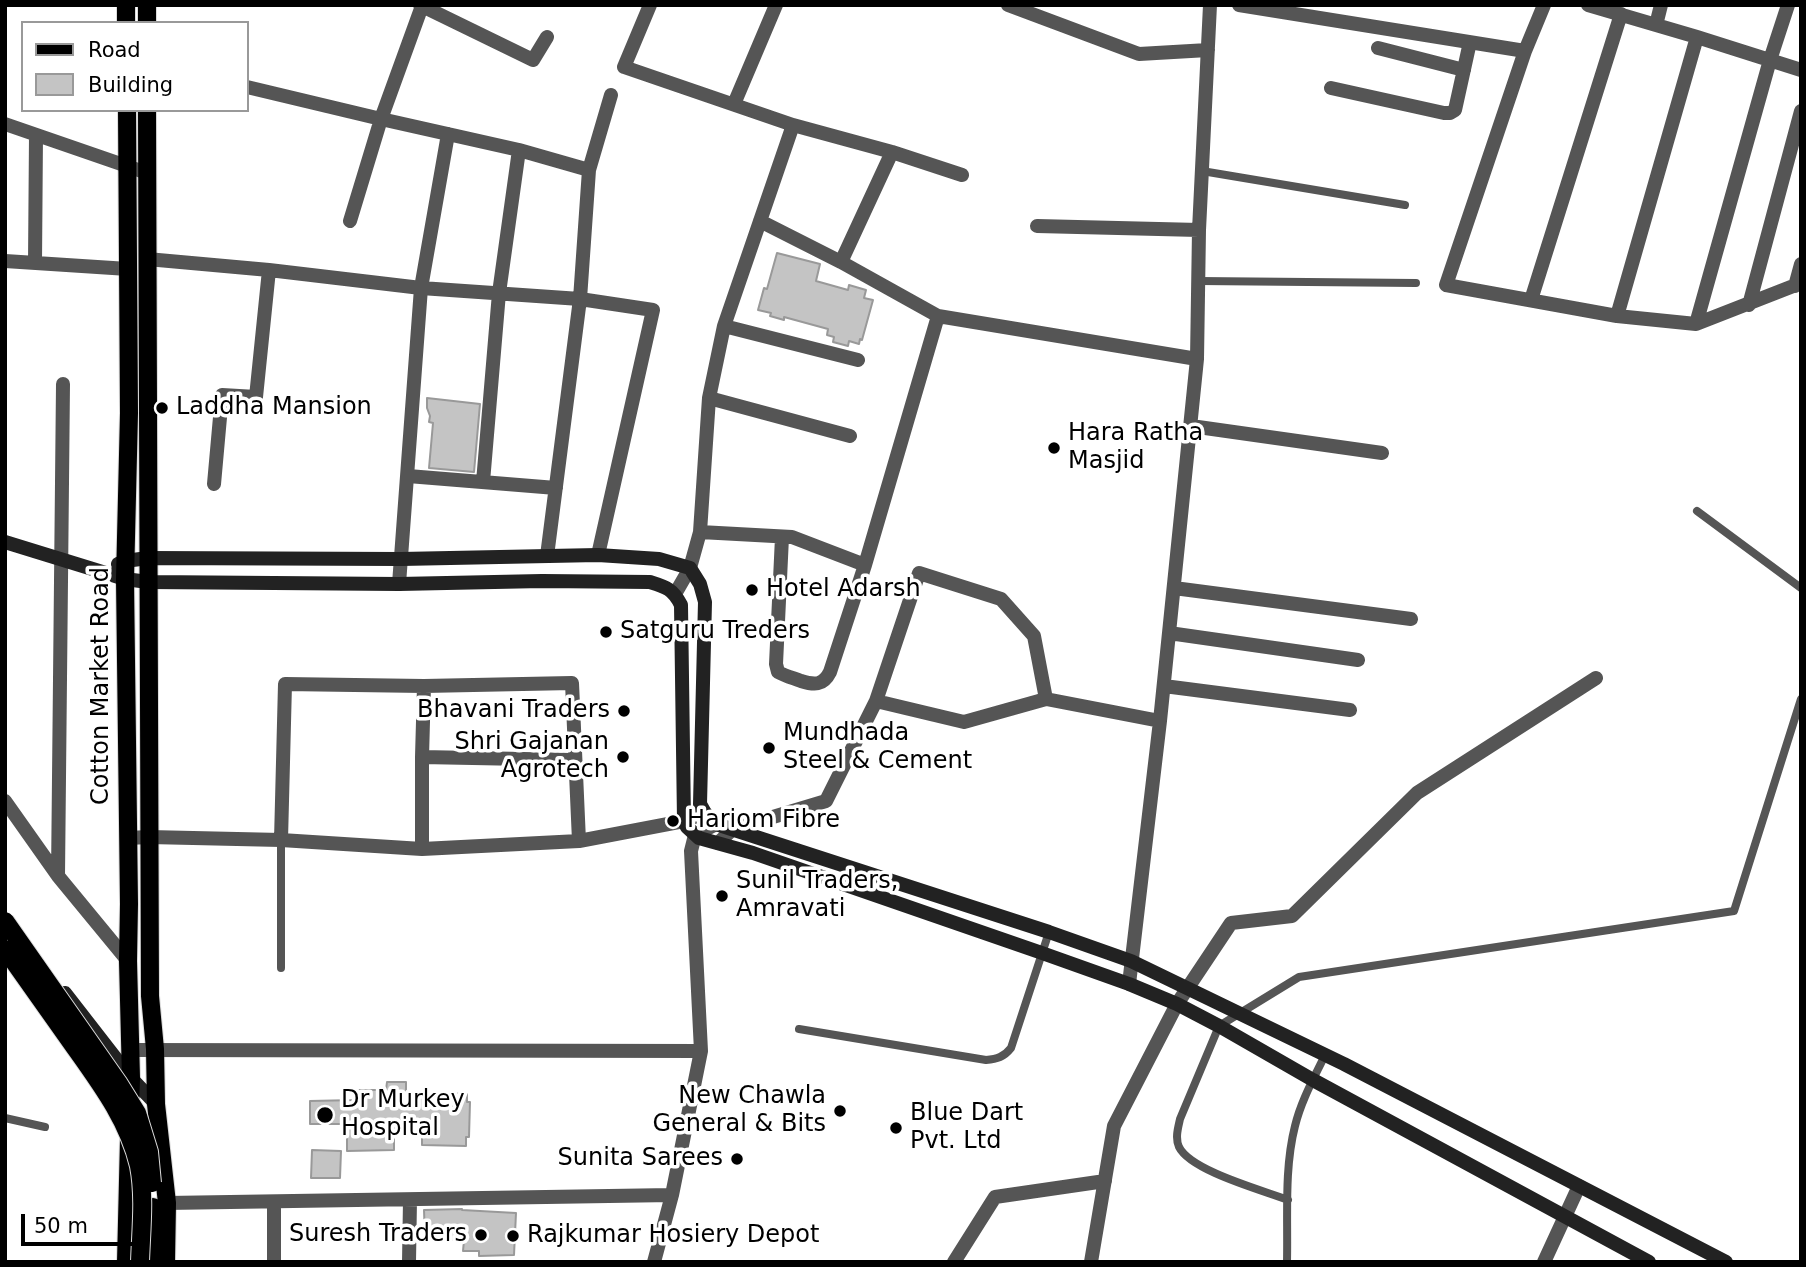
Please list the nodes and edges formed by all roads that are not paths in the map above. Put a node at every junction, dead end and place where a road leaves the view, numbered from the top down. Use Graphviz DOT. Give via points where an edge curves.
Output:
graph roads {
  1 [pos="421,5"];
  2 [pos="650,5"];
  3 [pos="776,5"];
  4 [pos="1008,5"];
  5 [pos="1210,5"];
  6 [pos="1239,5"];
  7 [pos="1544,5"];
  8 [pos="1588,5"];
  9 [pos="1661,5"];
  10 [pos="1787,5"];
  11 [pos="1621,14"];
  12 [pos="1656,24"];
  13 [pos="547,37"];
  14 [pos="1697,37"];
  15 [pos="1470,42"];
  16 [pos="1378,48"];
  17 [pos="1208,50"];
  18 [pos="1525,51"];
  19 [pos="1770,60"];
  20 [pos="1464,70"];
  21 [pos="1801,70"];
  22 [pos="248,87"];
  23 [pos="1331,88"];
  24 [pos="611,95"];
  25 [pos="734,104"];
  26 [pos="1801,111"];
  27 [pos="127,112"];
  28 [pos="147,112"];
  29 [pos="381,119"];
  30 [pos="5,124"];
  31 [pos="793,125"];
  32 [pos="448,134"];
  33 [pos="36,135"];
  34 [pos="519,150"];
  35 [pos="892,152"];
  36 [pos="128,166"];
  37 [pos="589,170"];
  38 [pos="1202,171"];
  39 [pos="147,173"];
  40 [pos="962,175"];
  41 [pos="1405,205"];
  42 [pos="350,221"];
  43 [pos="760,221"];
  44 [pos="1037,226"];
  45 [pos="1199,230"];
  46 [pos="147,259"];
  47 [pos="5,261"];
  48 [pos="841,262"];
  49 [pos="35,263"];
  50 [pos="1801,264"];
  51 [pos="128,269"];
  52 [pos="269,270"];
  53 [pos="1199,281"];
  54 [pos="1416,283"];
  55 [pos="1798,284"];
  56 [pos="421,288"];
  57 [pos="499,293"];
  58 [pos="580,299"];
  59 [pos="1531,300"];
  60 [pos="1749,305"];
  61 [pos="937,316"];
  62 [pos="1617,316"];
  63 [pos="1696,324"];
  64 [pos="724,326"];
  65 [pos="1197,359"];
  66 [pos="858,360"];
  67 [pos="63,384"];
  68 [pos="709,398"];
  69 [pos="1191,426"];
  70 [pos="850,436"];
  71 [pos="1382,453"];
  72 [pos="408,476"];
  73 [pos="484,482"];
  74 [pos="214,484"];
  75 [pos="556,488"];
  76 [pos="1697,511"];
  77 [pos="700,532"];
  78 [pos="782,537"];
  79 [pos="5,542"];
  80 [pos="598,555"];
  81 [pos="547,556"];
  82 [pos="148,558"];
  83 [pos="401,559"];
  84 [pos="61,560"];
  85 [pos="865,565"];
  86 [pos="690,568"];
  87 [pos="125,570"];
  88 [pos="148,582"];
  89 [pos="398,584"];
  90 [pos="1801,588"];
  91 [pos="1174,589"];
  92 [pos="675,594"];
  93 [pos="1412,619"];
  94 [pos="1169,633"];
  95 [pos="1358,660"];
  96 [pos="1595,678"];
  97 [pos="424,686"];
  98 [pos="1164,686"];
  99 [pos="1046,699"];
  100 [pos="1801,699"];
  101 [pos="876,701"];
  102 [pos="1350,710"];
  103 [pos="1160,721"];
  104 [pos="422,757"];
  105 [pos="574,760"];
  106 [pos="5,801"];
  107 [pos="705,813"];
  108 [pos="684,821"];
  109 [pos="716,824"];
  110 [pos="733,829"];
  111 [pos="695,835"];
  112 [pos="149,837"];
  113 [pos="128,838"];
  114 [pos="281,840"];
  115 [pos="579,841"];
  116 [pos="718,843"];
  117 [pos="422,849"];
  118 [pos="58,876"];
  119 [pos="5,914"];
  120 [pos="5,921"];
  121 [pos="1049,932"];
  122 [pos="5,949"];
  123 [pos="1042,953"];
  124 [pos="128,961"];
  125 [pos="1131,961"];
  126 [pos="5,964"];
  127 [pos="281,968"];
  128 [pos="1129,984"];
  129 [pos="1187,987"];
  130 [pos="1177,1004"];
  131 [pos="1240,1013"];
  132 [pos="1219,1026"];
  133 [pos="799,1029"];
  134 [pos="131,1049"];
  135 [pos="155,1049"];
  136 [pos="701,1051"];
  137 [pos="1325,1055"];
  138 [pos="131,1078"];
  139 [pos="1313,1080"];
  140 [pos="156,1104"];
  141 [pos="130,1114"];
  142 [pos="5,1118"];
  143 [pos="45,1126"];
  144 [pos="161,1146"];
  145 [pos="1105,1181"];
  146 [pos="1579,1186"];
  147 [pos="672,1195"];
  148 [pos="410,1200"];
  149 [pos="1288,1200"];
  150 [pos="274,1202"];
  151 [pos="160,1205"];
  152 [pos="1564,1217"];
  153 [pos="126,1262"];
  154 [pos="140,1262"];
  155 [pos="153,1262"];
  156 [pos="166,1262"];
  157 [pos="274,1262"];
  158 [pos="409,1262"];
  159 [pos="654,1262"];
  160 [pos="954,1262"];
  161 [pos="1091,1262"];
  162 [pos="1287,1262"];
  163 [pos="1544,1262"];
  164 [pos="1649,1262"];
  165 [pos="1726,1262"];
  1 -- 13 [label="street" via="533,60"];
  1 -- 29 [label="street"];
  2 -- 25 [label="street" via="624,67"];
  3 -- 25 [label="street"];
  4 -- 17 [label="street" via="1139,54"];
  5 -- 17 [label="street"];
  6 -- 15 [label="street"];
  7 -- 18 [label="street"];
  8 -- 11 [label="street"];
  9 -- 12 [label="street"];
  10 -- 19 [label="street"];
  11 -- 12 [label="street"];
  11 -- 59 [label="street"];
  12 -- 14 [label="street"];
  14 -- 19 [label="street"];
  14 -- 62 [label="street"];
  15 -- 18 [label="street"];
  15 -- 20 [label="street"];
  16 -- 20 [label="street"];
  17 -- 38 [label="street"];
  18 -- 59 [label="street" via="1446,285"];
  19 -- 21 [label="street"];
  19 -- 63 [label="street"];
  20 -- 23 [label="street" via="1455,110 1450,113"];
  22 -- 29 [label="street"];
  24 -- 37 [label="street"];
  25 -- 31 [label="street"];
  26 -- 60 [label="street"];
  27 -- 36 [label="main road, Cotton Market Road"];
  28 -- 39 [label="main road, Cotton Market Road"];
  29 -- 32 [label="street"];
  29 -- 42 [label="street"];
  30 -- 33 [label="street"];
  31 -- 35 [label="street"];
  31 -- 43 [label="street"];
  32 -- 34 [label="street"];
  32 -- 56 [label="street"];
  33 -- 36 [label="street"];
  33 -- 49 [label="street"];
  34 -- 37 [label="street"];
  34 -- 57 [label="street"];
  35 -- 40 [label="street"];
  35 -- 48 [label="street"];
  36 -- 39 [label="street"];
  36 -- 51 [label="main road, Cotton Market Road"];
  37 -- 58 [label="street"];
  38 -- 41 [label="lane"];
  38 -- 45 [label="street"];
  39 -- 46 [label="main road, Cotton Market Road"];
  43 -- 48 [label="street"];
  43 -- 64 [label="street"];
  44 -- 45 [label="street"];
  45 -- 53 [label="street"];
  46 -- 52 [label="street"];
  46 -- 82 [label="main road, Cotton Market Road"];
  47 -- 49 [label="street"];
  48 -- 61 [label="street"];
  49 -- 51 [label="street"];
  50 -- 55 [label="street"];
  51 -- 87 [label="main road, Cotton Market Road"];
  52 -- 56 [label="street"];
  52 -- 74 [label="street" via="256,397 222,395"];
  53 -- 54 [label="lane"];
  53 -- 65 [label="street"];
  55 -- 60 [label="street"];
  56 -- 57 [label="street"];
  56 -- 72 [label="street"];
  57 -- 58 [label="street"];
  57 -- 73 [label="street"];
  58 -- 75 [label="street"];
  58 -- 80 [label="street" via="653,310"];
  59 -- 62 [label="street"];
  60 -- 63 [label="street"];
  61 -- 65 [label="street"];
  61 -- 85 [label="street"];
  62 -- 63 [label="street"];
  64 -- 66 [label="street"];
  64 -- 68 [label="street"];
  65 -- 69 [label="street"];
  67 -- 84 [label="street"];
  68 -- 70 [label="street"];
  68 -- 77 [label="street"];
  69 -- 71 [label="street"];
  69 -- 91 [label="street"];
  72 -- 73 [label="street"];
  72 -- 83 [label="street"];
  73 -- 75 [label="street"];
  75 -- 81 [label="street"];
  76 -- 90 [label="lane"];
  77 -- 78 [label="street"];
  77 -- 86 [label="street"];
  78 -- 85 [label="street"];
  78 -- 85 [label="street" via="776,664 784,676 814,685 827,679"];
  79 -- 84 [label="street"];
  80 -- 81 [label="street"];
  80 -- 86 [label="street" via="659,559"];
  81 -- 83 [label="street"];
  82 -- 83 [label="street"];
  82 -- 87 [label="street"];
  82 -- 88 [label="main road, Cotton Market Road"];
  83 -- 89 [label="street"];
  84 -- 87 [label="street" via="101,572"];
  84 -- 118 [label="street"];
  86 -- 92 [label="street"];
  86 -- 107 [label="street" via="705,601 700,804"];
  87 -- 88 [label="street"];
  87 -- 113 [label="main road, Cotton Market Road"];
  88 -- 89 [label="street"];
  88 -- 112 [label="main road, Cotton Market Road"];
  89 -- 92 [label="street" via="650,583"];
  91 -- 93 [label="street"];
  91 -- 94 [label="street"];
  92 -- 108 [label="street" via="681,605"];
  94 -- 95 [label="street"];
  94 -- 98 [label="street"];
  96 -- 129 [label="street" via="1417,793 1292,916 1231,923"];
  97 -- 104 [label="street"];
  97 -- 105 [label="street" via="572,682"];
  97 -- 114 [label="street" via="285,684"];
  98 -- 102 [label="street"];
  98 -- 103 [label="street"];
  99 -- 101 [label="street" via="964,722"];
  99 -- 101 [label="street" via="1034,636 1001,599 919,573"];
  99 -- 103 [label="street"];
  100 -- 131 [label="lane" via="1734,911 1299,977"];
  101 -- 110 [label="street" via="826,801"];
  103 -- 125 [label="street"];
  104 -- 105 [label="street"];
  104 -- 117 [label="street"];
  105 -- 115 [label="street"];
  106 -- 118 [label="street"];
  107 -- 108 [label="street"];
  107 -- 109 [label="street"];
  108 -- 111 [label="street"];
  108 -- 115 [label="street"];
  109 -- 110 [label="street"];
  109 -- 111 [label="street"];
  110 -- 116 [label="street"];
  110 -- 121 [label="street"];
  111 -- 116 [label="street"];
  111 -- 136 [label="street" via="691,851"];
  112 -- 113 [label="street"];
  112 -- 114 [label="street"];
  112 -- 135 [label="main road, Cotton Market Road"];
  113 -- 124 [label="main road, Cotton Market Road"];
  114 -- 117 [label="street"];
  114 -- 127 [label="lane"];
  115 -- 117 [label="street"];
  116 -- 123 [label="street"];
  118 -- 124 [label="street"];
  119 -- 138 [label="street"];
  120 -- 151 [label="main road, bridge" via="120,1083 149,1152"];
  121 -- 123 [label="lane"];
  121 -- 125 [label="street"];
  122 -- 154 [label="main road, bridge" via="124,1123 139,1170"];
  123 -- 128 [label="street"];
  123 -- 133 [label="lane" via="1011,1048 997,1059"];
  124 -- 134 [label="main road, Cotton Market Road"];
  125 -- 128 [label="street"];
  125 -- 129 [label="street"];
  126 -- 141 [label="street"];
  128 -- 130 [label="street"];
  129 -- 130 [label="street"];
  129 -- 131 [label="street"];
  130 -- 132 [label="street"];
  130 -- 145 [label="street" via="1114,1126"];
  131 -- 132 [label="lane"];
  131 -- 137 [label="street"];
  132 -- 139 [label="street"];
  132 -- 149 [label="lane" via="1180,1119 1177,1144 1205,1169"];
  134 -- 135 [label="street"];
  134 -- 138 [label="main road, Cotton Market Road"];
  135 -- 136 [label="street"];
  135 -- 140 [label="main road, Cotton Market Road"];
  136 -- 147 [label="street"];
  137 -- 139 [label="lane"];
  137 -- 146 [label="street"];
  138 -- 140 [label="street"];
  138 -- 141 [label="main road, Cotton Market Road"];
  139 -- 149 [label="lane" via="1291,1144"];
  139 -- 152 [label="street"];
  140 -- 144 [label="main road, Cotton Market Road"];
  141 -- 144 [label="street"];
  141 -- 153 [label="main road, Cotton Market Road"];
  142 -- 143 [label="lane"];
  144 -- 151 [label="main road, Cotton Market Road"];
  145 -- 160 [label="street" via="995,1197"];
  145 -- 161 [label="street"];
  146 -- 152 [label="street"];
  146 -- 165 [label="street"];
  147 -- 148 [label="street"];
  147 -- 159 [label="street"];
  148 -- 150 [label="street"];
  148 -- 158 [label="street"];
  149 -- 162 [label="lane"];
  150 -- 151 [label="street"];
  150 -- 157 [label="street"];
  151 -- 155 [label="main road"];
  151 -- 156 [label="main road"];
  152 -- 163 [label="street"];
  152 -- 164 [label="street"];
}
